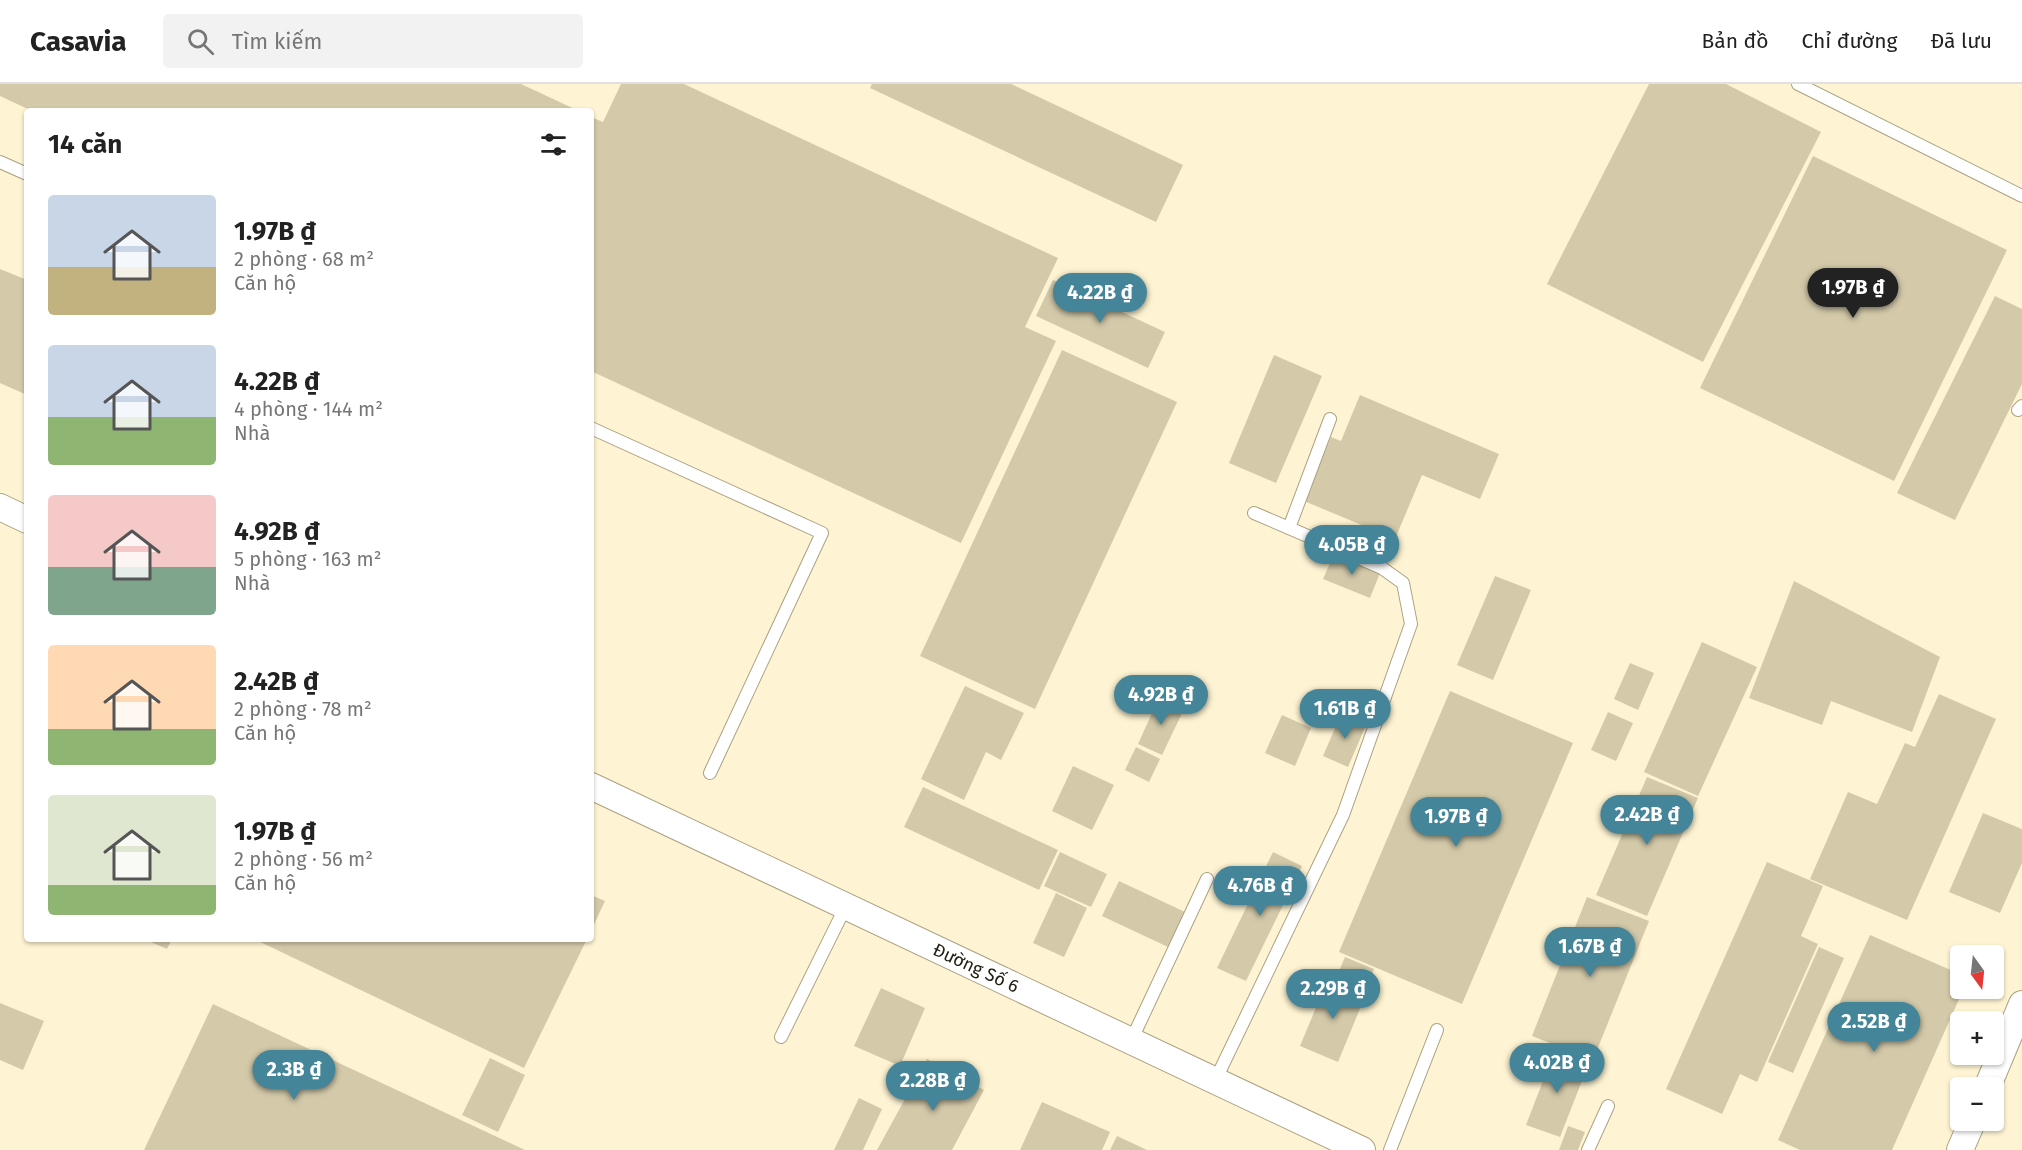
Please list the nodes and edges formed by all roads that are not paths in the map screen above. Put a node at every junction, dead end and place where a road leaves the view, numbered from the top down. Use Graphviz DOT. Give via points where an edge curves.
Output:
graph roads {
  1 [pos="1798,84"];
  2 [pos="0,162"];
  3 [pos="24,173"];
  4 [pos="2022,196"];
  5 [pos="1330,419"];
  6 [pos="594,429"];
  7 [pos="0,507"];
  8 [pos="1254,513"];
  9 [pos="24,519"];
  10 [pos="1289,528"];
  11 [pos="710,773"];
  12 [pos="594,787"];
  13 [pos="1208,879"];
  14 [pos="846,906"];
  15 [pos="2022,1004"];
  16 [pos="1437,1030"];
  17 [pos="781,1037"];
  18 [pos="1131,1041"];
  19 [pos="1992,1077"];
  20 [pos="1215,1081"];
  21 [pos="1608,1107"];
  22 [pos="1968,1131"];
  23 [pos="1362,1150"];
  24 [pos="1390,1150"];
  25 [pos="1588,1150"];
  26 [pos="1960,1150"];
  1 -- 4 [label="lane"];
  2 -- 3 [label="lane"];
  5 -- 10 [label="lane"];
  6 -- 11 [label="lane" via="822,533"];
  7 -- 9 [label="street"];
  8 -- 10 [label="lane"];
  10 -- 20 [label="lane" via="1383,568 1403,583 1411,624 1343,814"];
  12 -- 14 [label="street, Đường Số 6"];
  13 -- 18 [label="lane"];
  14 -- 17 [label="lane"];
  14 -- 18 [label="street, Đường Số 6"];
  15 -- 19 [label="street"];
  16 -- 24 [label="lane"];
  18 -- 20 [label="street, Đường Số 6"];
  20 -- 23 [label="street, Đường Số 6"];
  21 -- 25 [label="lane"];
  22 -- 26 [label="street"];
}
